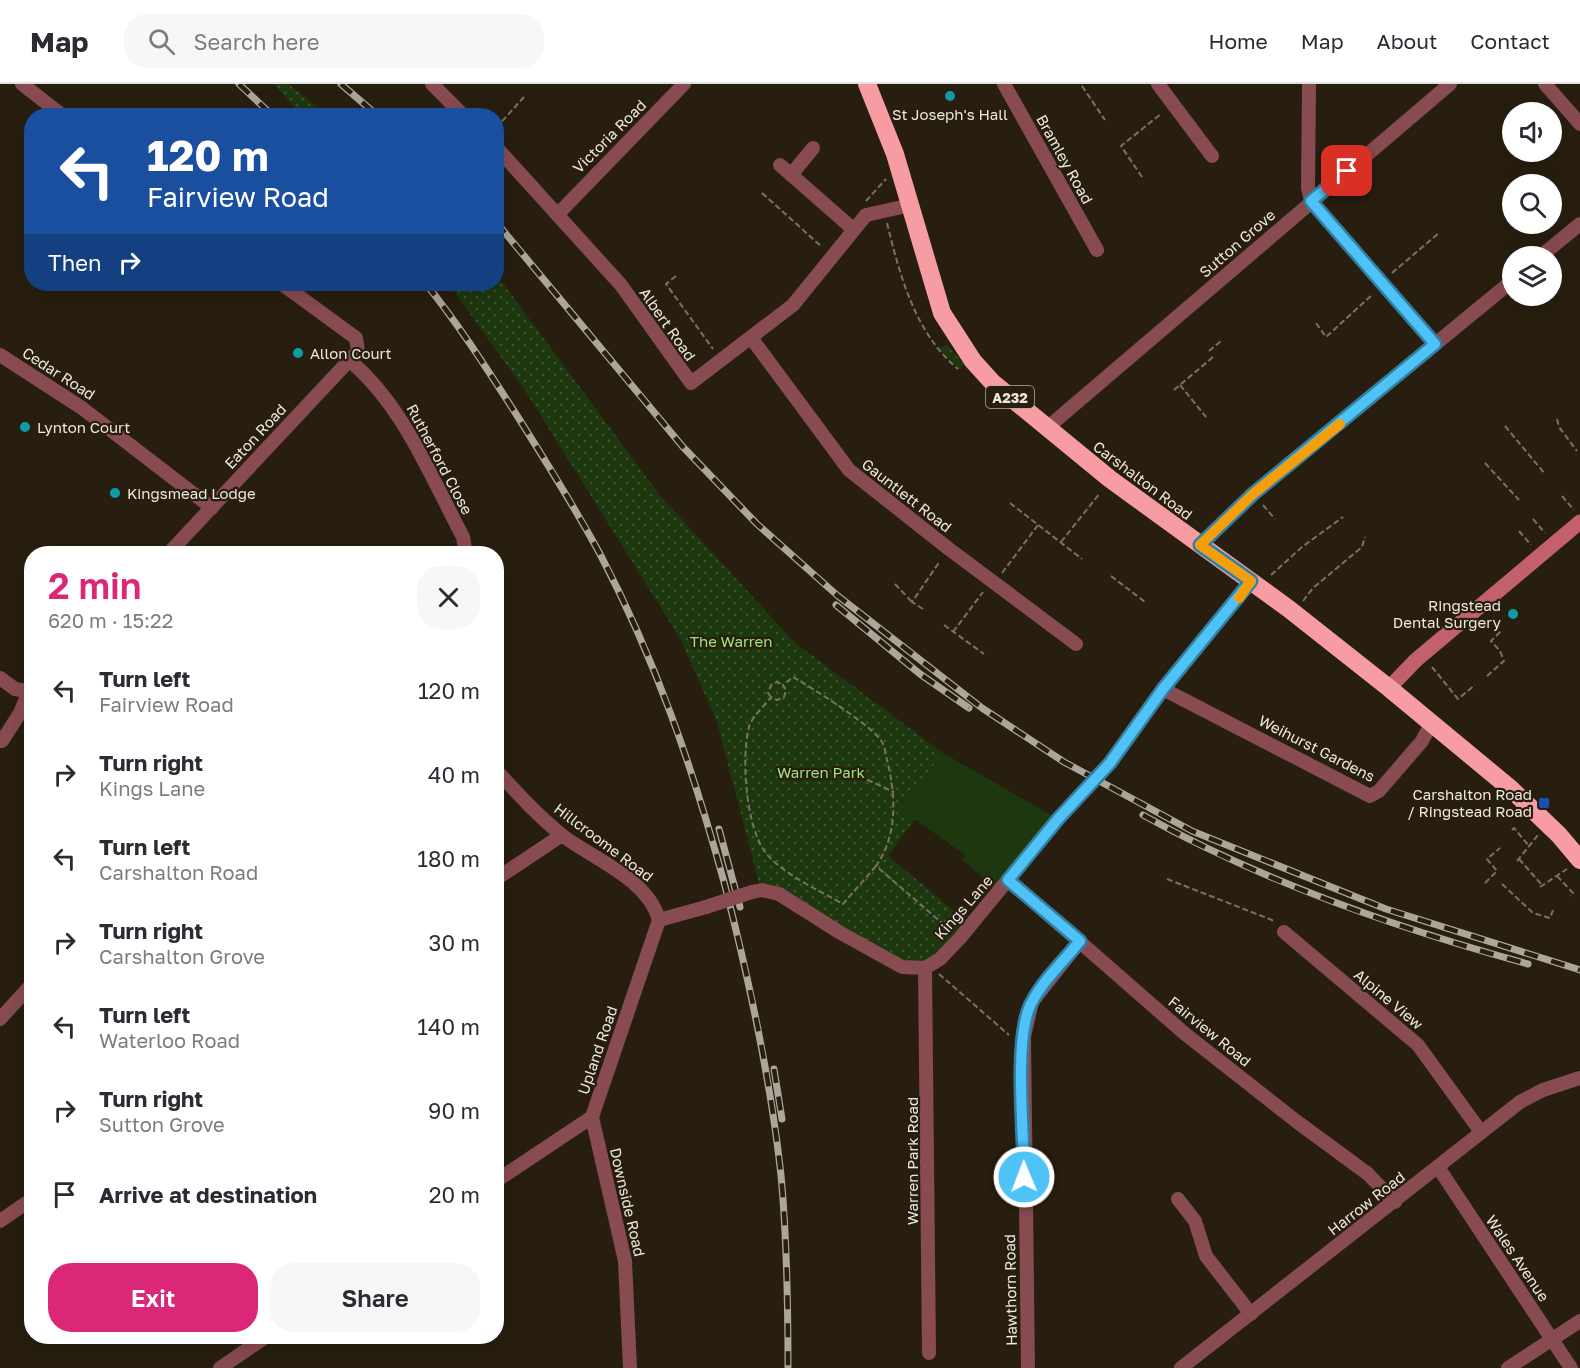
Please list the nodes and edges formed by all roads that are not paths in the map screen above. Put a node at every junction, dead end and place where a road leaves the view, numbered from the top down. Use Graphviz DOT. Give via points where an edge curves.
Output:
graph roads {
  1 [pos="22,84"];
  2 [pos="432,84"];
  3 [pos="684,84"];
  4 [pos="867,84"];
  5 [pos="1004,84"];
  6 [pos="1158,84"];
  7 [pos="1309,84"];
  8 [pos="1450,84"];
  9 [pos="1545,84"];
  10 [pos="53,108"];
  11 [pos="456,108"];
  12 [pos="1580,124"];
  13 [pos="813,148"];
  14 [pos="504,156"];
  15 [pos="1212,156"];
  16 [pos="780,165"];
  17 [pos="791,175"];
  18 [pos="1311,201"];
  19 [pos="910,205"];
  20 [pos="558,213"];
  21 [pos="1580,224"];
  22 [pos="853,229"];
  23 [pos="1553,246"];
  24 [pos="1097,250"];
  25 [pos="1502,289"];
  26 [pos="292,291"];
  27 [pos="752,339"];
  28 [pos="1435,344"];
  29 [pos="0,355"];
  30 [pos="349,360"];
  31 [pos="1047,428"];
  32 [pos="212,508"];
  33 [pos="1580,520"];
  34 [pos="1200,545"];
  35 [pos="177,546"];
  36 [pos="465,546"];
  37 [pos="1259,580"];
  38 [pos="1076,644"];
  39 [pos="0,678"];
  40 [pos="1389,688"];
  41 [pos="1163,689"];
  42 [pos="24,691"];
  43 [pos="24,705"];
  44 [pos="1431,724"];
  45 [pos="2,741"];
  46 [pos="504,778"];
  47 [pos="562,835"];
  48 [pos="1579,859"];
  49 [pos="504,874"];
  50 [pos="1008,880"];
  51 [pos="659,920"];
  52 [pos="1284,932"];
  53 [pos="1080,941"];
  54 [pos="927,968"];
  55 [pos="24,993"];
  56 [pos="0,1019"];
  57 [pos="1580,1078"];
  58 [pos="592,1117"];
  59 [pos="1481,1132"];
  60 [pos="1437,1167"];
  61 [pos="504,1176"];
  62 [pos="1178,1199"];
  63 [pos="1395,1202"];
  64 [pos="24,1204"];
  65 [pos="0,1221"];
  66 [pos="1251,1314"];
  67 [pos="1580,1321"];
  68 [pos="1551,1338"];
  69 [pos="255,1344"];
  70 [pos="929,1353"];
  71 [pos="220,1368"];
  72 [pos="630,1368"];
  73 [pos="1028,1368"];
  74 [pos="1181,1368"];
  75 [pos="1508,1368"];
  76 [pos="1571,1368"];
  1 -- 10 [label="street"];
  2 -- 11 [label="street"];
  3 -- 20 [label="street, Victoria Road"];
  4 -- 19 [label="highway, Carshalton Road / A232"];
  5 -- 24 [label="street, Bramley Road"];
  6 -- 15 [label="street"];
  7 -- 18 [label="street"];
  8 -- 18 [label="street, Sutton Grove"];
  9 -- 12 [label="street"];
  13 -- 17 [label="street"];
  14 -- 20 [label="street, Albert Road"];
  16 -- 17 [label="street"];
  17 -- 22 [label="street"];
  18 -- 28 [label="street"];
  18 -- 31 [label="street, Sutton Grove"];
  19 -- 22 [label="street, Albert Road" via="866,214"];
  19 -- 31 [label="highway, Carshalton Road / A232" via="935,294 954,336 993,383"];
  20 -- 27 [label="street, Albert Road" via="621,285 691,384"];
  21 -- 23 [label="street"];
  22 -- 27 [label="street, Albert Road" via="792,305"];
  25 -- 28 [label="street"];
  26 -- 30 [label="street, Eaton Road" via="356,338 358,351"];
  27 -- 38 [label="street, Gauntlett Road" via="849,470"];
  28 -- 34 [label="street" via="1253,494"];
  29 -- 32 [label="street, Cedar Road" via="82,408"];
  30 -- 32 [label="street, Eaton Road"];
  30 -- 36 [label="street, Rutherford Close" via="371,379 396,410"];
  31 -- 34 [label="highway, Carshalton Road / A232"];
  32 -- 35 [label="street, Eaton Road"];
  33 -- 40 [label="street"];
  34 -- 37 [label="highway, Carshalton Road / A232"];
  37 -- 40 [label="highway, Carshalton Road / A232"];
  37 -- 41 [label="street, Kings Lane"];
  39 -- 42 [label="street"];
  40 -- 44 [label="highway, Carshalton Road / A232"];
  41 -- 44 [label="street, Weihurst Gardens" via="1370,796 1379,791 1422,741"];
  41 -- 50 [label="street, Kings Lane, bridge" via="1110,763"];
  43 -- 45 [label="street"];
  44 -- 48 [label="highway, Carshalton Road / A232" via="1511,789"];
  46 -- 47 [label="street, Hillcroome Road"];
  47 -- 49 [label="street"];
  47 -- 51 [label="street, Hillcroome Road" via="647,894"];
  50 -- 53 [label="street, Fairview Road"];
  50 -- 54 [label="street, Kings Lane" via="960,938"];
  51 -- 54 [label="street, bridge" via="762,890 779,894 902,967"];
  51 -- 58 [label="street, Upland Road"];
  52 -- 59 [label="street, Alpine View" via="1418,1045"];
  53 -- 63 [label="street, Fairview Road" via="1184,1033 1368,1174"];
  53 -- 73 [label="street, Hawthorn Road" via="1032,1002 1024,1037"];
  54 -- 70 [label="street, Warren Park Road"];
  55 -- 56 [label="street"];
  57 -- 59 [label="street, Harrow Road" via="1531,1096"];
  58 -- 61 [label="street, Upland Road"];
  58 -- 72 [label="street, Downside Road" via="625,1261"];
  59 -- 60 [label="street, Harrow Road"];
  60 -- 63 [label="street, Harrow Road"];
  60 -- 68 [label="street, Wales Avenue"];
  62 -- 66 [label="street" via="1195,1221 1206,1256"];
  63 -- 66 [label="street, Harrow Road"];
  64 -- 65 [label="street"];
  66 -- 74 [label="street, Harrow Road"];
  67 -- 68 [label="street"];
  68 -- 75 [label="street"];
  68 -- 76 [label="street, Wales Avenue"];
  69 -- 71 [label="street"];
}
